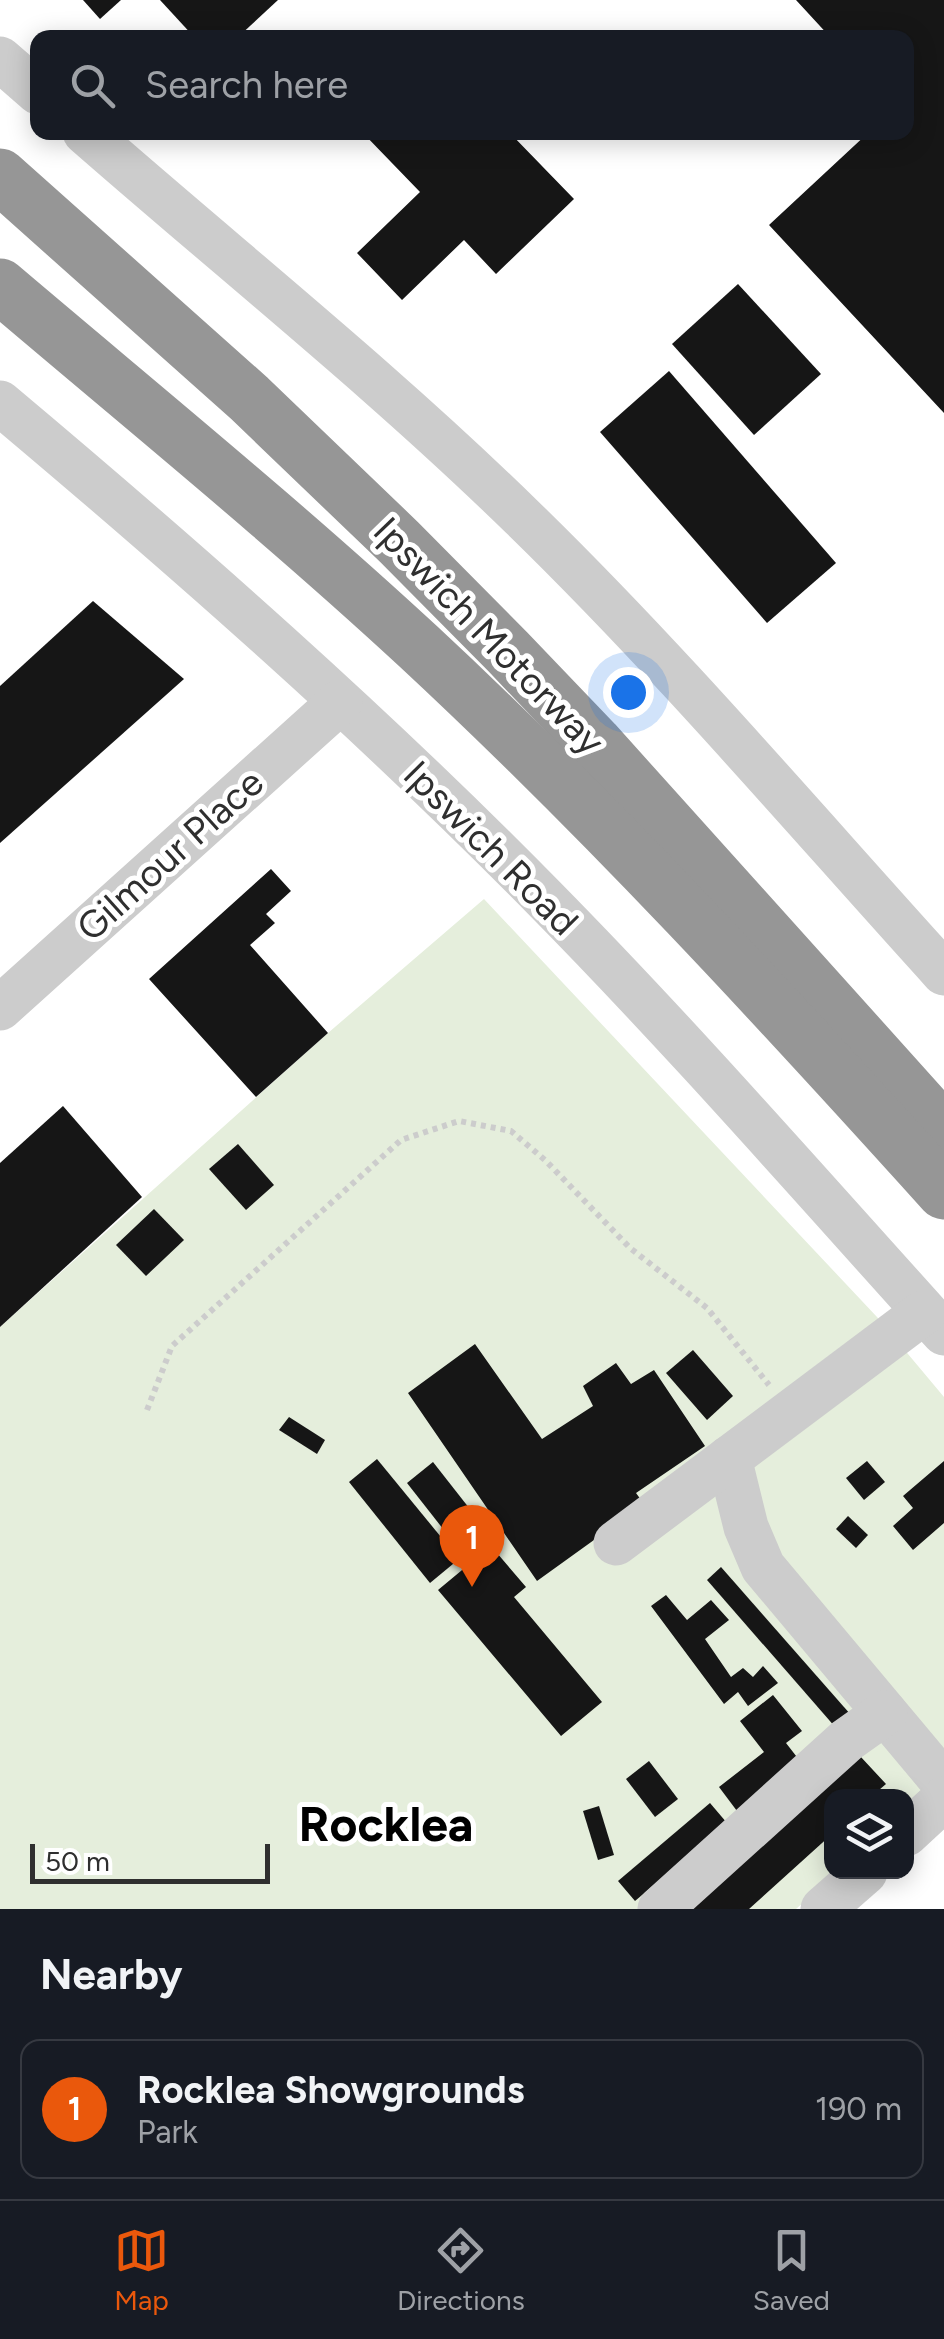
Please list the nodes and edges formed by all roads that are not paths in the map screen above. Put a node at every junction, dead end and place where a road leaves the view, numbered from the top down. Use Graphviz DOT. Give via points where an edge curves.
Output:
graph roads {
  1 [pos="0,59"];
  2 [pos="30,85"];
  3 [pos="93,140"];
  4 [pos="0,176"];
  5 [pos="0,286"];
  6 [pos="0,403"];
  7 [pos="340,702"];
  8 [pos="944,973"];
  9 [pos="0,1008"];
  10 [pos="944,1131"];
  11 [pos="944,1192"];
  12 [pos="934,1322"];
  13 [pos="730,1458"];
  14 [pos="616,1543"];
  15 [pos="885,1713"];
  16 [pos="944,1783"];
  17 [pos="944,1799"];
  18 [pos="914,1827"];
  19 [pos="857,1879"];
  20 [pos="660,1909"];
  21 [pos="823,1909"];
  1 -- 2 [label="street"];
  3 -- 8 [label="street" via="519,514 676,676"];
  4 -- 10 [label="highway, Ipswich Motorway" via="249,398 508,652"];
  5 -- 11 [label="highway, Ipswich Motorway" via="422,650 668,891"];
  6 -- 7 [label="street, Ipswich Road"];
  7 -- 9 [label="street, Gilmour Place"];
  7 -- 12 [label="street, Ipswich Road" via="632,989"];
  12 -- 13 [label="street"];
  13 -- 14 [label="street"];
  13 -- 15 [label="street" via="762,1567"];
  15 -- 16 [label="street"];
  15 -- 20 [label="street"];
  17 -- 18 [label="street"];
  19 -- 21 [label="street"];
}
